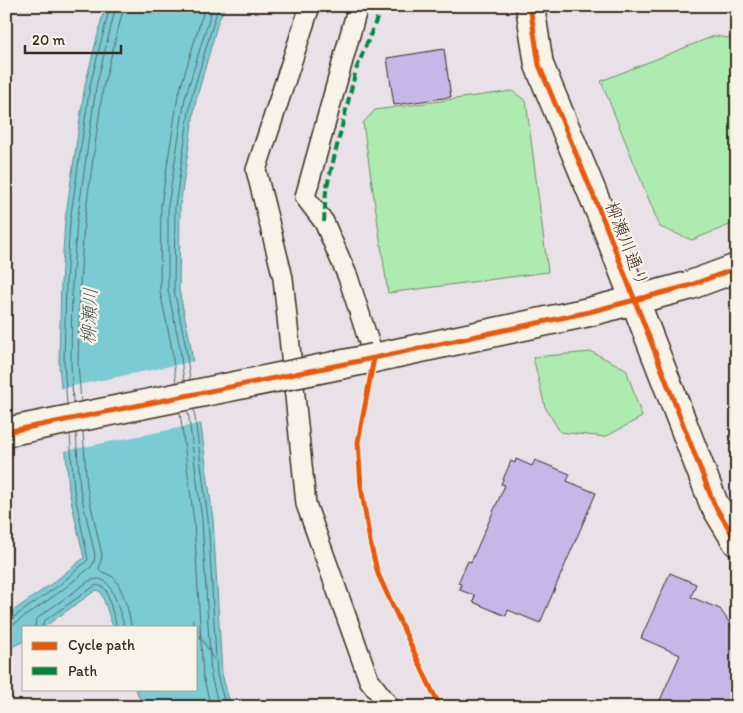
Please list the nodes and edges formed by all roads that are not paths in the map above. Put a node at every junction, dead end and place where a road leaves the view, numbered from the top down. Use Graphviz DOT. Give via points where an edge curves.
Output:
graph roads {
  1 [pos="310,6"];
  2 [pos="358,6"];
  3 [pos="530,6"];
  4 [pos="737,268"];
  5 [pos="634,300"];
  6 [pos="374,358"];
  7 [pos="6,432"];
  8 [pos="737,542"];
  9 [pos="390,707"];
  1 -- 9 [label="lane" via="256,170 283,278 306,504 369,680"];
  2 -- 6 [label="lane" via="305,197 324,222 348,278"];
  3 -- 5 [label="street, 柳瀬川通り" via="539,64"];
  4 -- 5 [label="street" via="688,286"];
  5 -- 6 [label="street"];
  5 -- 8 [label="street, 柳瀬川通り" via="714,504"];
  6 -- 7 [label="street, bridge"];
}
